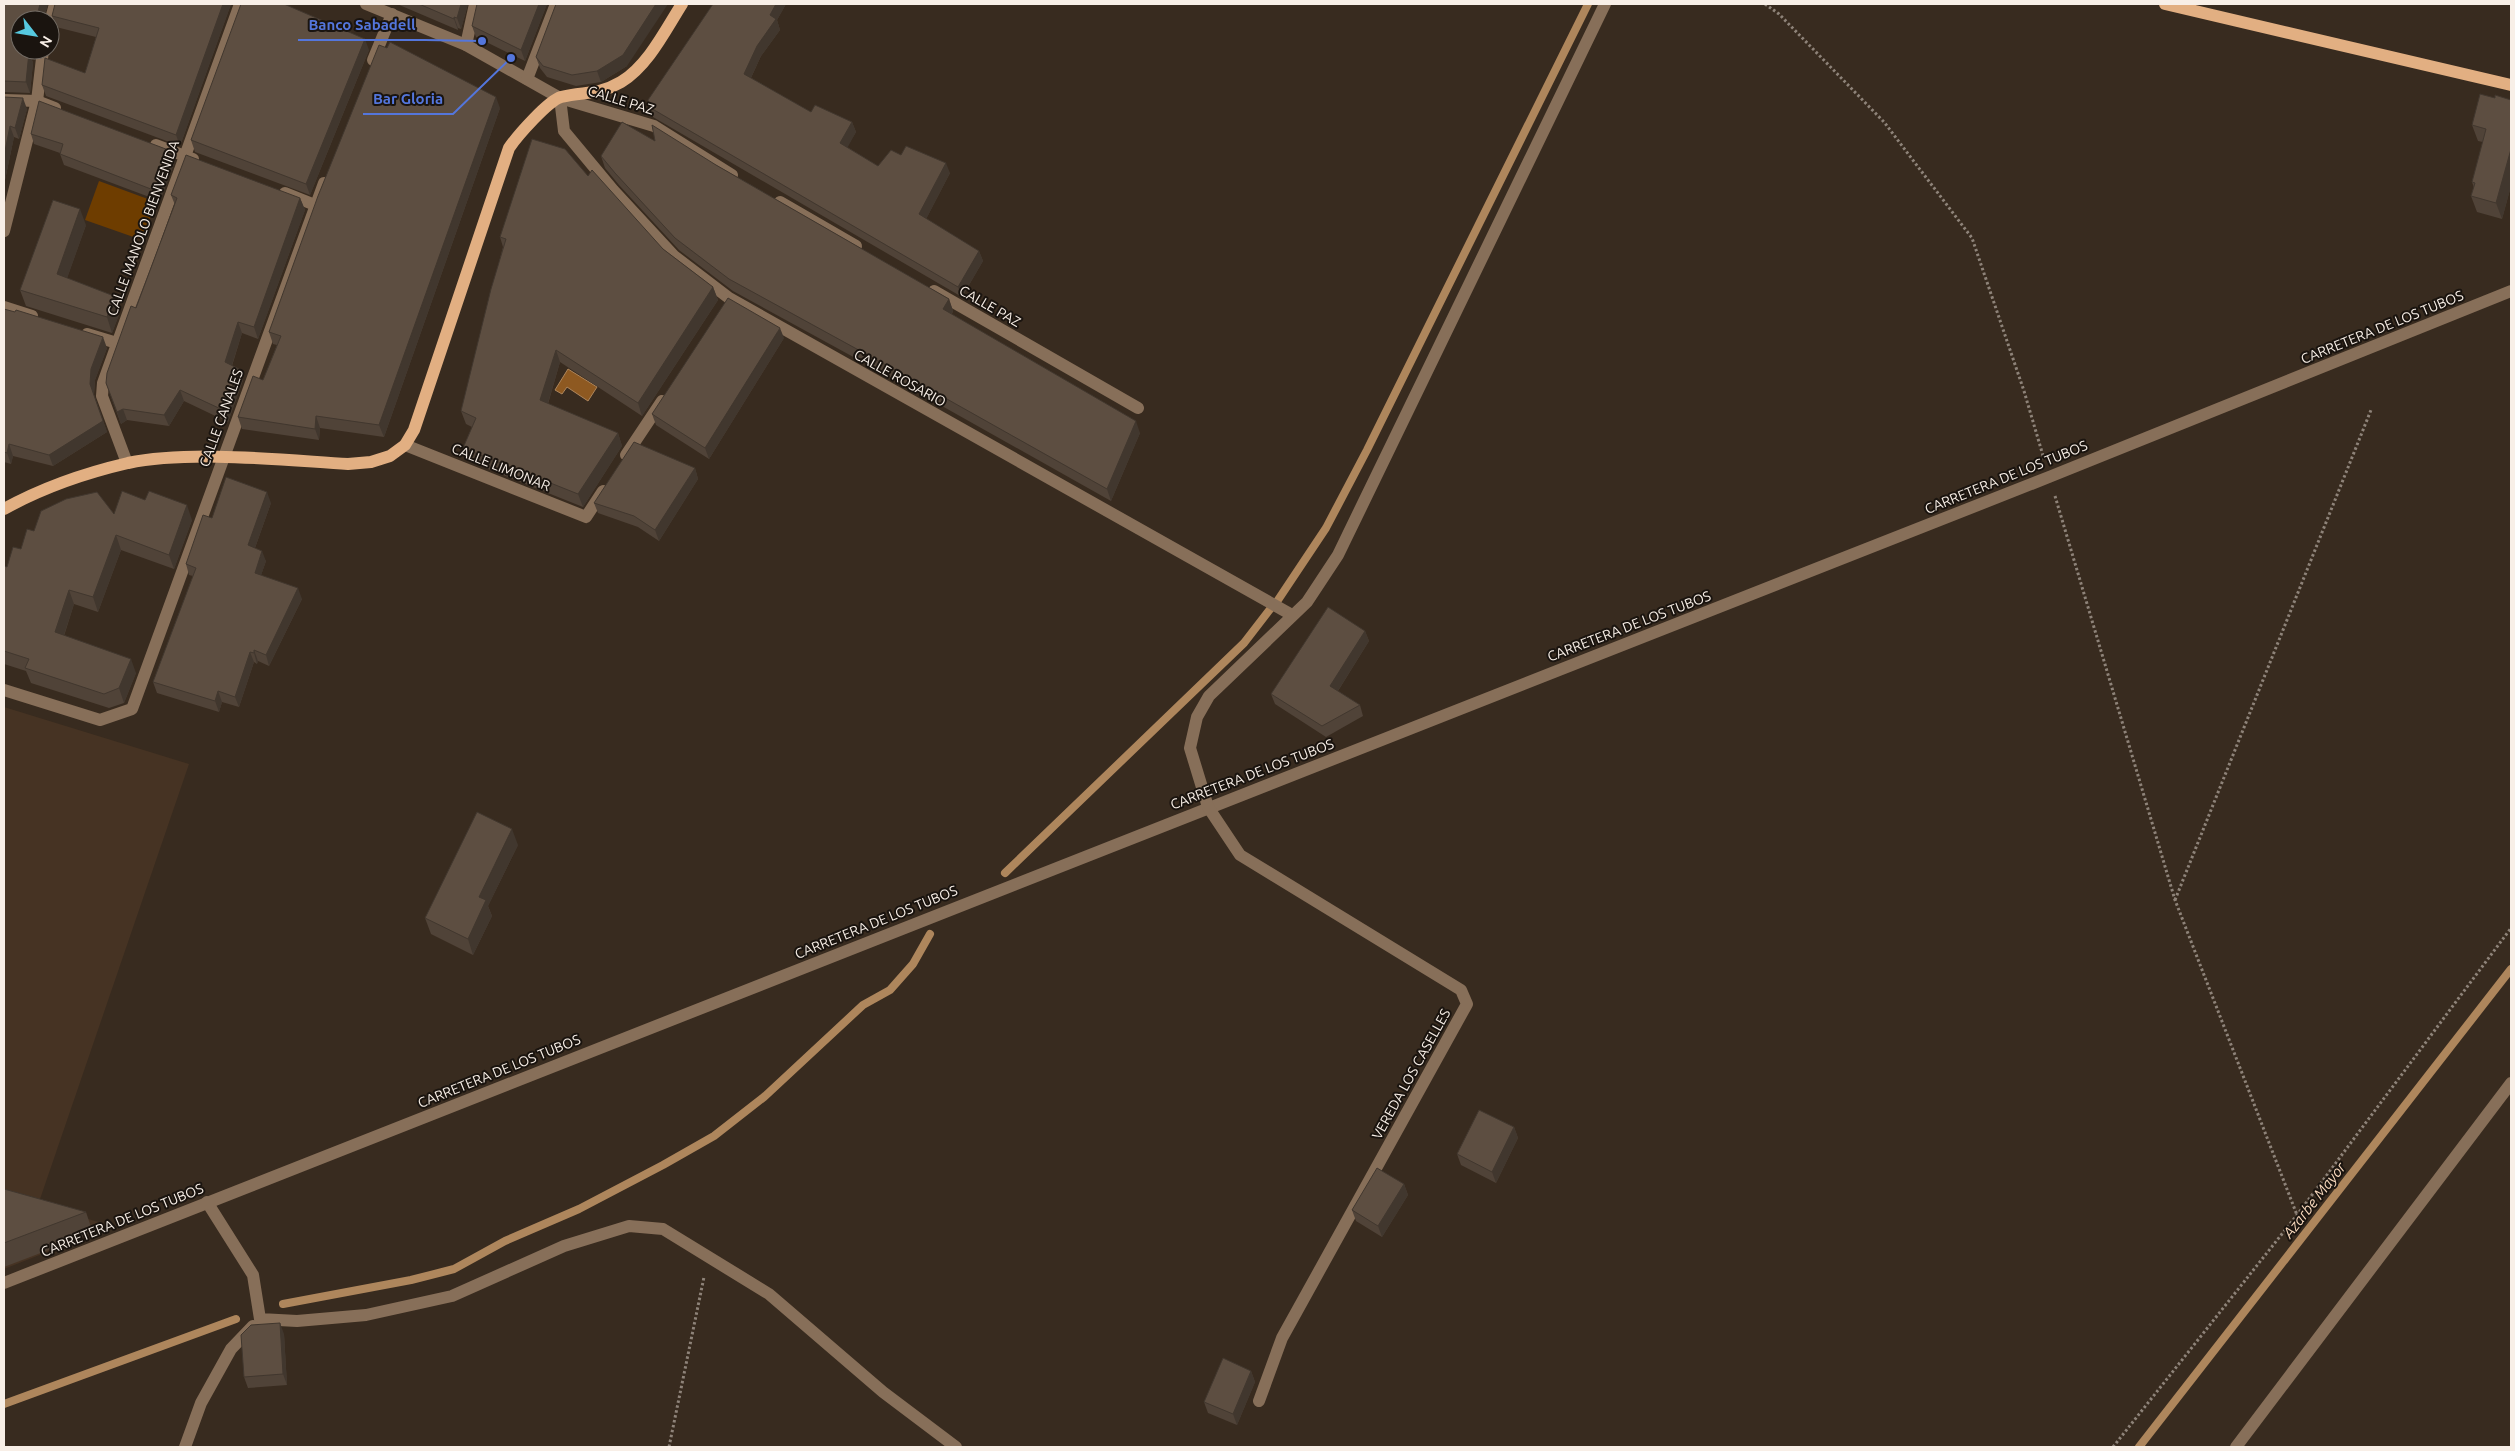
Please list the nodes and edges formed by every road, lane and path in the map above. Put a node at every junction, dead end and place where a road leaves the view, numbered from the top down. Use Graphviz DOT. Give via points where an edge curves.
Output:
graph roads {
  1 [pos="240,4"];
  2 [pos="366,4"];
  3 [pos="475,4"];
  4 [pos="556,4"];
  5 [pos="682,4"];
  6 [pos="1605,4"];
  7 [pos="1765,4"];
  8 [pos="2165,4"];
  9 [pos="392,14"];
  10 [pos="466,45"];
  11 [pos="42,60"];
  12 [pos="370,68"];
  13 [pos="527,79"];
  14 [pos="2511,85"];
  15 [pos="560,98"];
  16 [pos="4,100"];
  17 [pos="37,102"];
  18 [pos="64,112"];
  19 [pos="148,143"];
  20 [pos="185,156"];
  21 [pos="204,163"];
  22 [pos="330,168"];
  23 [pos="741,180"];
  24 [pos="269,187"];
  25 [pos="767,195"];
  26 [pos="315,205"];
  27 [pos="4,231"];
  28 [pos="870,254"];
  29 [pos="922,284"];
  30 [pos="2511,291"];
  31 [pos="4,307"];
  32 [pos="42,319"];
  33 [pos="79,331"];
  34 [pos="117,343"];
  35 [pos="671,387"];
  36 [pos="1138,408"];
  37 [pos="2371,410"];
  38 [pos="405,445"];
  39 [pos="222,458"];
  40 [pos="128,463"];
  41 [pos="2049,477"];
  42 [pos="4,509"];
  43 [pos="1292,615"];
  44 [pos="4,690"];
  45 [pos="1208,807"];
  46 [pos="2175,900"];
  47 [pos="2511,928"];
  48 [pos="2511,1083"];
  49 [pos="207,1202"];
  50 [pos="2297,1215"];
  51 [pos="708,1257"];
  52 [pos="4,1283"];
  53 [pos="260,1319"];
  54 [pos="1259,1401"];
  55 [pos="185,1447"];
  56 [pos="669,1447"];
  57 [pos="956,1447"];
  58 [pos="2113,1447"];
  59 [pos="2236,1447"];
  1 -- 20 [label="street, CALLE MANOLO BIENVENIDA"];
  2 -- 9 [label="street, CALLE PAZ"];
  3 -- 10 [label="street"];
  4 -- 13 [label="street"];
  5 -- 15 [label="main road" via="645,60 622,81 597,93"];
  6 -- 43 [label="street" via="1338,555 1307,602"];
  7 -- 41 [label="path" via="1779,14 1884,122 1972,238"];
  8 -- 14 [label="main road"];
  9 -- 10 [label="street, CALLE PAZ"];
  9 -- 12 [label="street"];
  10 -- 13 [label="street, CALLE PAZ"];
  11 -- 17 [label="street"];
  13 -- 15 [label="street, CALLE PAZ"];
  15 -- 23 [label="street, CALLE PAZ" via="654,126"];
  15 -- 38 [label="main road" via="522,129 509,148 424,404"];
  15 -- 43 [label="street, CALLE ROSARIO" via="564,131 674,256 726,302"];
  16 -- 17 [label="street"];
  17 -- 18 [label="street"];
  17 -- 27 [label="street"];
  19 -- 20 [label="street"];
  20 -- 21 [label="street"];
  20 -- 34 [label="street, CALLE MANOLO BIENVENIDA"];
  22 -- 26 [label="street, CALLE CANALES"];
  24 -- 26 [label="street"];
  25 -- 28 [label="street"];
  26 -- 39 [label="street, CALLE CANALES"];
  29 -- 36 [label="street, CALLE PAZ"];
  30 -- 41 [label="street, CARRETERA DE LOS TUBOS"];
  31 -- 32 [label="street"];
  33 -- 34 [label="street"];
  34 -- 40 [label="street, CALLE MANOLO BIENVENIDA" via="103,383 102,396"];
  35 -- 38 [label="street, CALLE LIMONAR" via="586,517"];
  37 -- 46 [label="path"];
  38 -- 39 [label="main road" via="390,456 348,464"];
  39 -- 40 [label="main road"];
  39 -- 44 [label="street, CALLE CANALES" via="132,709 100,720"];
  40 -- 42 [label="main road" via="64,481"];
  41 -- 45 [label="street, CARRETERA DE LOS TUBOS"];
  41 -- 46 [label="path"];
  43 -- 45 [label="street" via="1209,696 1197,717 1190,748"];
  45 -- 49 [label="street, CARRETERA DE LOS TUBOS"];
  45 -- 54 [label="street, VEREDA LOS CASELLES" via="1240,855 1461,990 1467,1004 1282,1338"];
  46 -- 50 [label="path"];
  47 -- 50 [label="path"];
  48 -- 59 [label="street"];
  49 -- 52 [label="street, CARRETERA DE LOS TUBOS"];
  49 -- 53 [label="street" via="254,1275"];
  50 -- 58 [label="path"];
  51 -- 53 [label="street" via="663,1229 629,1226 564,1246 452,1296 366,1315 297,1321"];
  51 -- 56 [label="path"];
  51 -- 57 [label="street" via="769,1294 883,1392"];
  53 -- 55 [label="street" via="231,1349 201,1403"];
}
